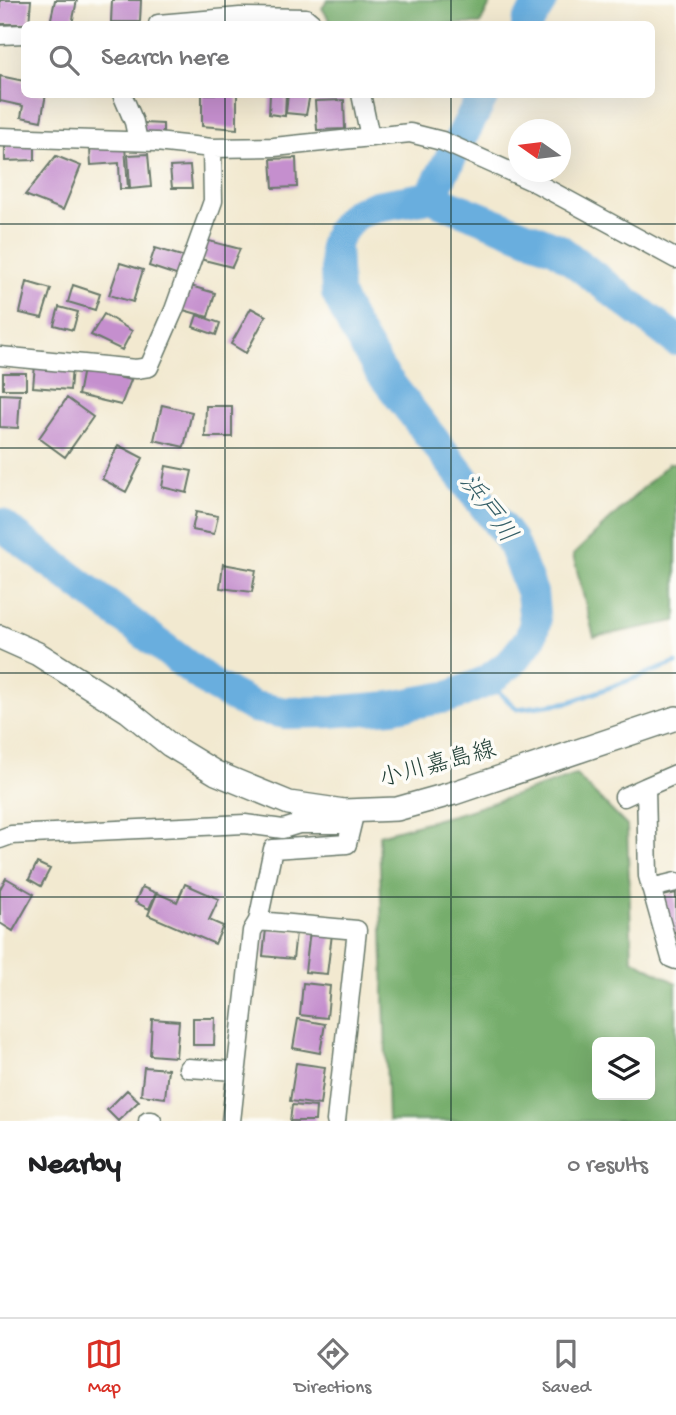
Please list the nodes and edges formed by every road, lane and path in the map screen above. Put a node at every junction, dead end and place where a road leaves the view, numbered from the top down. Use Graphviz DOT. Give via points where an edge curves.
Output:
graph roads {
  1 [pos="193,21"];
  2 [pos="310,21"];
  3 [pos="21,34"];
  4 [pos="0,35"];
  5 [pos="124,98"];
  6 [pos="362,98"];
  7 [pos="0,137"];
  8 [pos="370,137"];
  9 [pos="138,141"];
  10 [pos="212,148"];
  11 [pos="676,259"];
  12 [pos="0,356"];
  13 [pos="0,638"];
  14 [pos="676,718"];
  15 [pos="676,774"];
  16 [pos="646,787"];
  17 [pos="624,797"];
  18 [pos="300,815"];
  19 [pos="354,817"];
  20 [pos="0,839"];
  21 [pos="676,882"];
  22 [pos="651,888"];
  23 [pos="258,921"];
  24 [pos="676,961"];
  25 [pos="188,1068"];
  26 [pos="237,1071"];
  27 [pos="231,1121"];
  28 [pos="336,1121"];
  1 -- 2 [label="street" via="240,17"];
  3 -- 4 [label="street"];
  5 -- 9 [label="street"];
  6 -- 8 [label="street"];
  7 -- 9 [label="street"];
  8 -- 10 [label="street"];
  8 -- 11 [label="street" via="410,133 468,151"];
  9 -- 10 [label="street"];
  10 -- 12 [label="street" via="213,201 149,366 136,369"];
  13 -- 18 [label="main road, 小川嘉島線" via="38,654 128,711 170,746 216,773 289,803"];
  14 -- 19 [label="main road, 小川嘉島線" via="454,793"];
  15 -- 16 [label="street"];
  16 -- 17 [label="street"];
  16 -- 22 [label="street"];
  18 -- 19 [label="main road, 小川嘉島線"];
  18 -- 20 [label="street" via="283,829 245,824"];
  19 -- 23 [label="street" via="347,844 273,849"];
  21 -- 22 [label="street"];
  22 -- 24 [label="street" via="671,958"];
  23 -- 26 [label="street" via="251,931"];
  23 -- 28 [label="street" via="357,930"];
  25 -- 26 [label="street"];
  26 -- 27 [label="street"];
}
